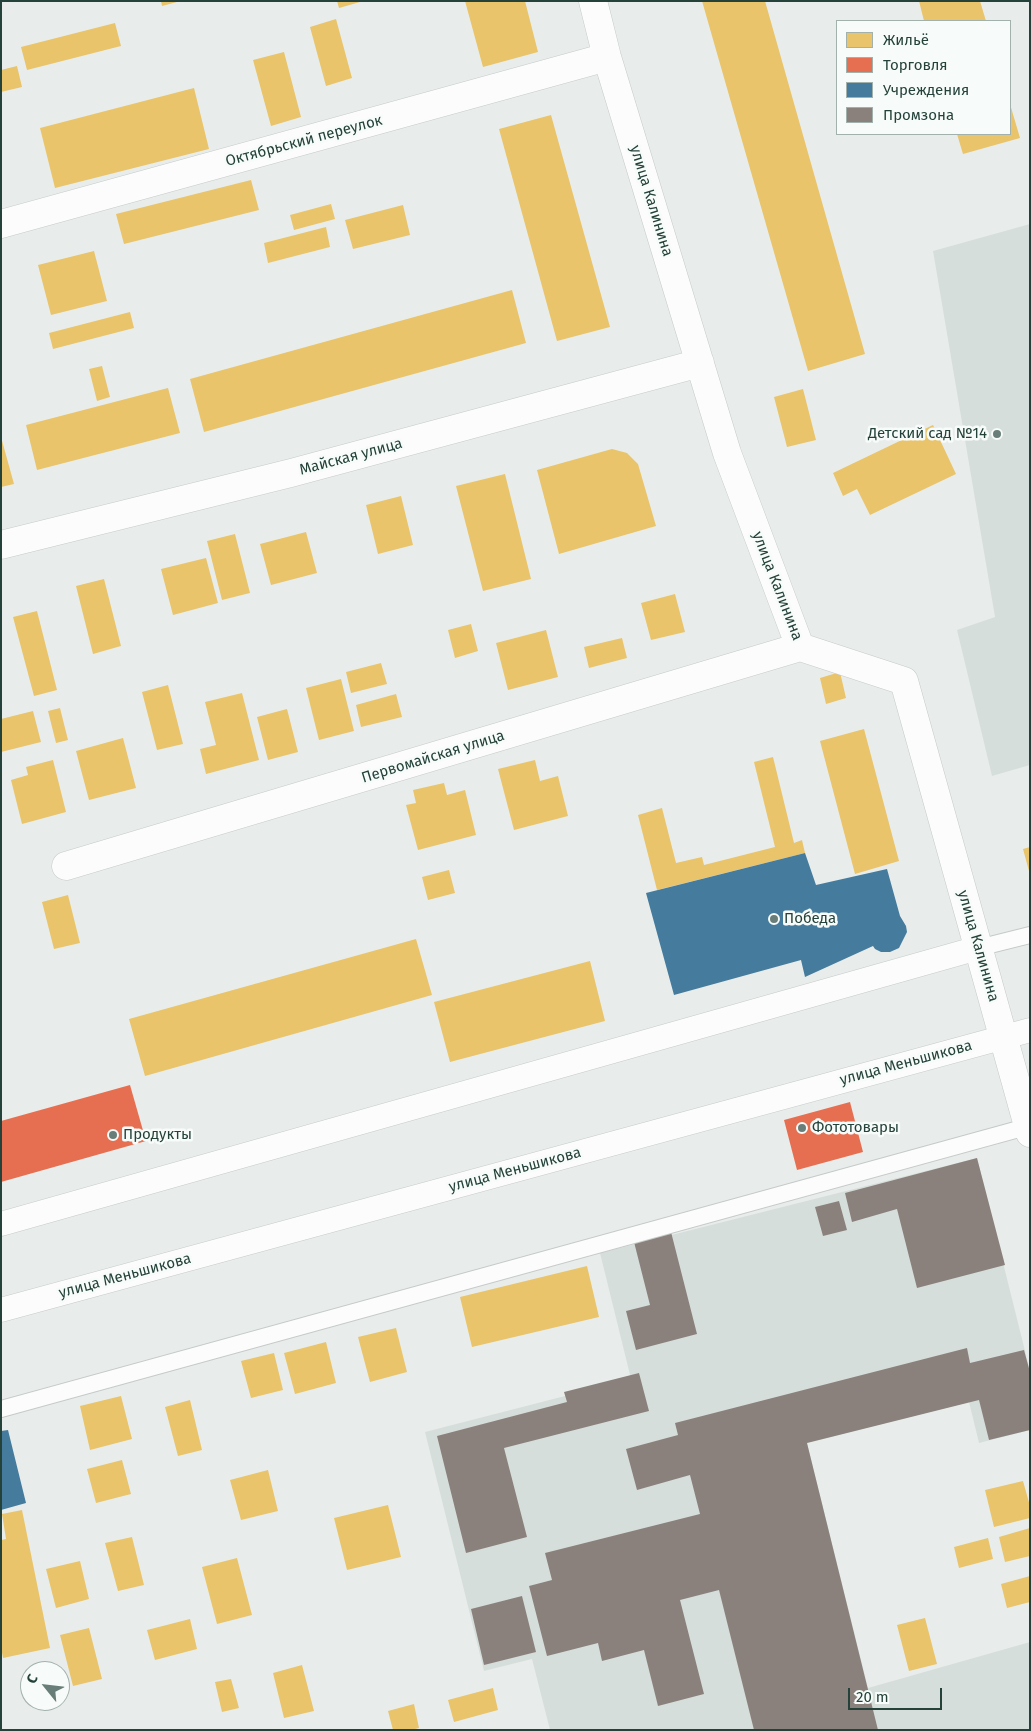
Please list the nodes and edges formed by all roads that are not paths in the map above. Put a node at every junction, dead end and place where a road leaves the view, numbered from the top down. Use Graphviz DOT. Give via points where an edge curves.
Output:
graph roads {
  1 [pos="593,1"];
  2 [pos="607,56"];
  3 [pos="1,224"];
  4 [pos="700,363"];
  5 [pos="1,545"];
  6 [pos="800,647"];
  7 [pos="66,866"];
  8 [pos="1030,935"];
  9 [pos="978,948"];
  10 [pos="1030,1030"];
  11 [pos="1004,1036"];
  12 [pos="1029,1128"];
  13 [pos="1,1224"];
  14 [pos="1,1310"];
  15 [pos="1,1409"];
  1 -- 2 [label="street, улица Калинина"];
  2 -- 3 [label="street, Октябрьский переулок"];
  2 -- 4 [label="street, улица Калинина"];
  4 -- 5 [label="street, Майская улица" via="291,473"];
  4 -- 6 [label="street, улица Калинина" via="727,453"];
  6 -- 7 [label="street, Первомайская улица"];
  6 -- 9 [label="street, улица Калинина" via="904,681"];
  8 -- 9 [label="lane"];
  9 -- 11 [label="street, улица Калинина"];
  9 -- 13 [label="street"];
  10 -- 11 [label="street, улица Меньшикова"];
  11 -- 12 [label="street, улица Калинина"];
  11 -- 14 [label="street, улица Меньшикова"];
  12 -- 15 [label="lane"];
}
